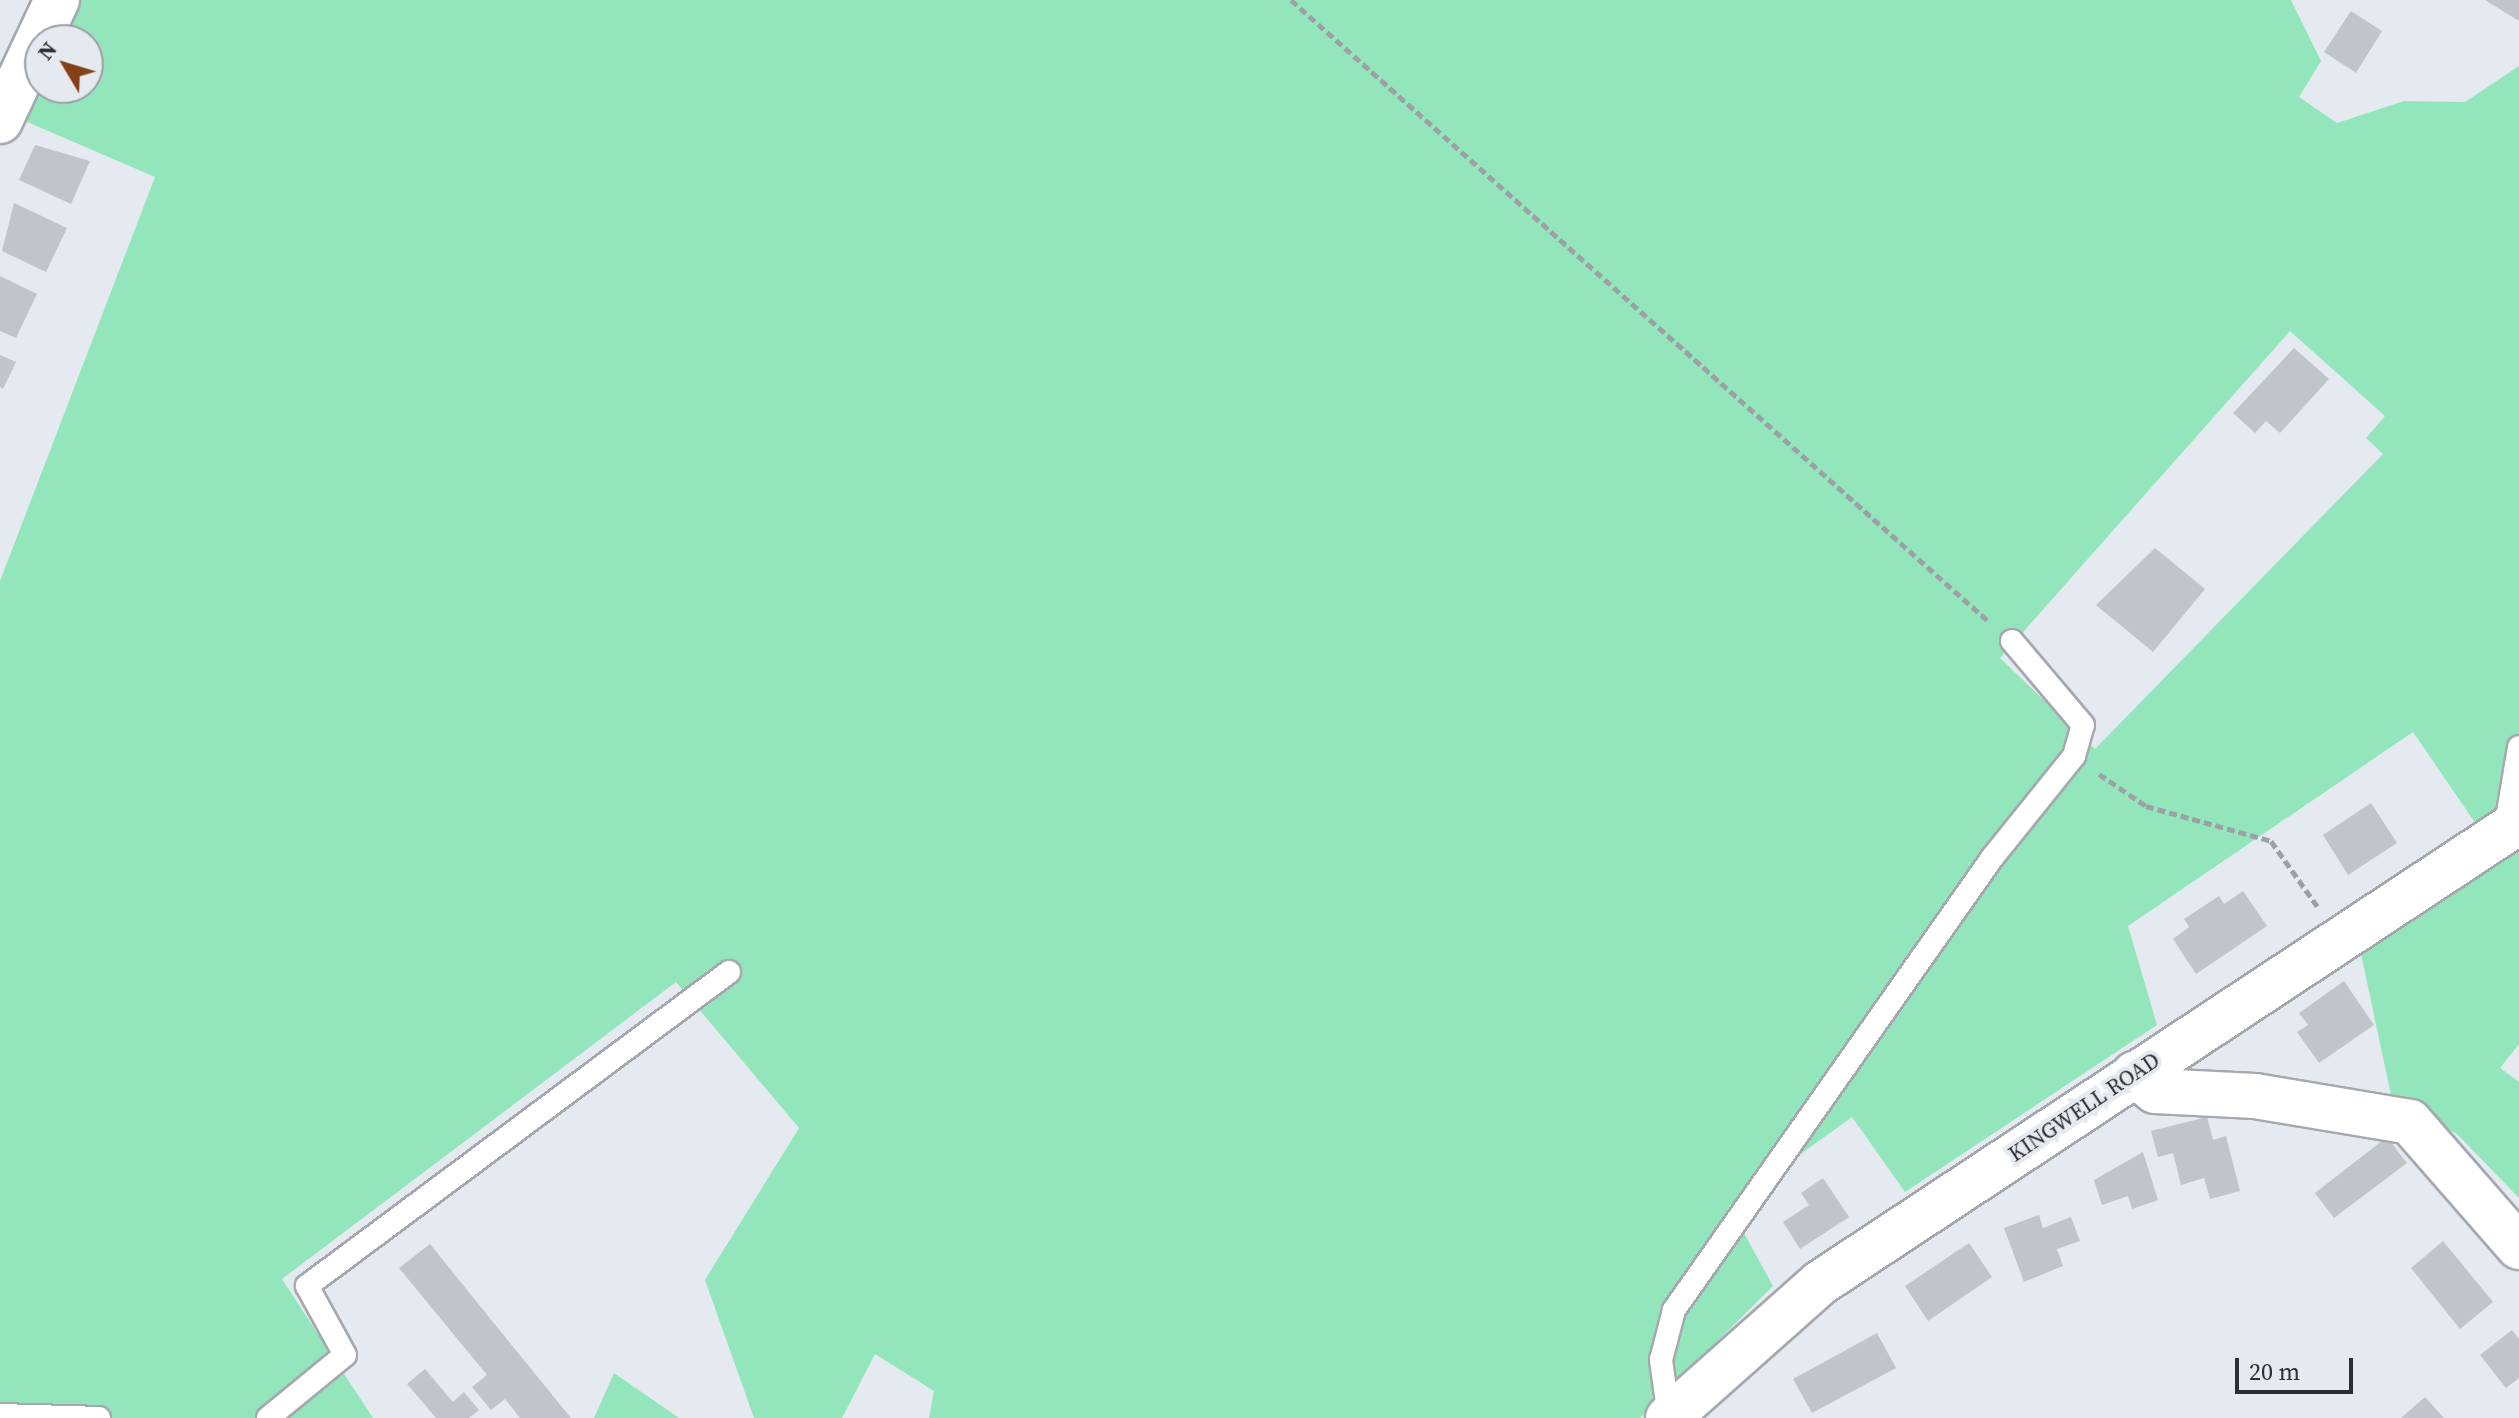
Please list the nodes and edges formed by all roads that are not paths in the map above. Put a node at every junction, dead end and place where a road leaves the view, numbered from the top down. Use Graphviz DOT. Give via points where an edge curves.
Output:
graph roads {
  1 [pos="57,0"];
  2 [pos="0,121"];
  3 [pos="2012,641"];
  4 [pos="2519,747"];
  5 [pos="2512,827"];
  6 [pos="729,972"];
  7 [pos="2134,1074"];
  8 [pos="2519,1247"];
  9 [pos="0,1415"];
  10 [pos="99,1418"];
  11 [pos="268,1418"];
  12 [pos="1668,1418"];
  1 -- 2 [label="street"];
  3 -- 12 [label="lane" via="2083,725 2074,756 1992,858 1674,1310 1661,1360"];
  4 -- 5 [label="lane"];
  5 -- 7 [label="street, KINGWELL ROAD"];
  6 -- 11 [label="lane" via="307,1286 345,1355"];
  7 -- 8 [label="street" via="2155,1091 2255,1096 2410,1122"];
  7 -- 12 [label="street, KINGWELL ROAD" via="1820,1283"];
  9 -- 10 [label="lane"];
}
